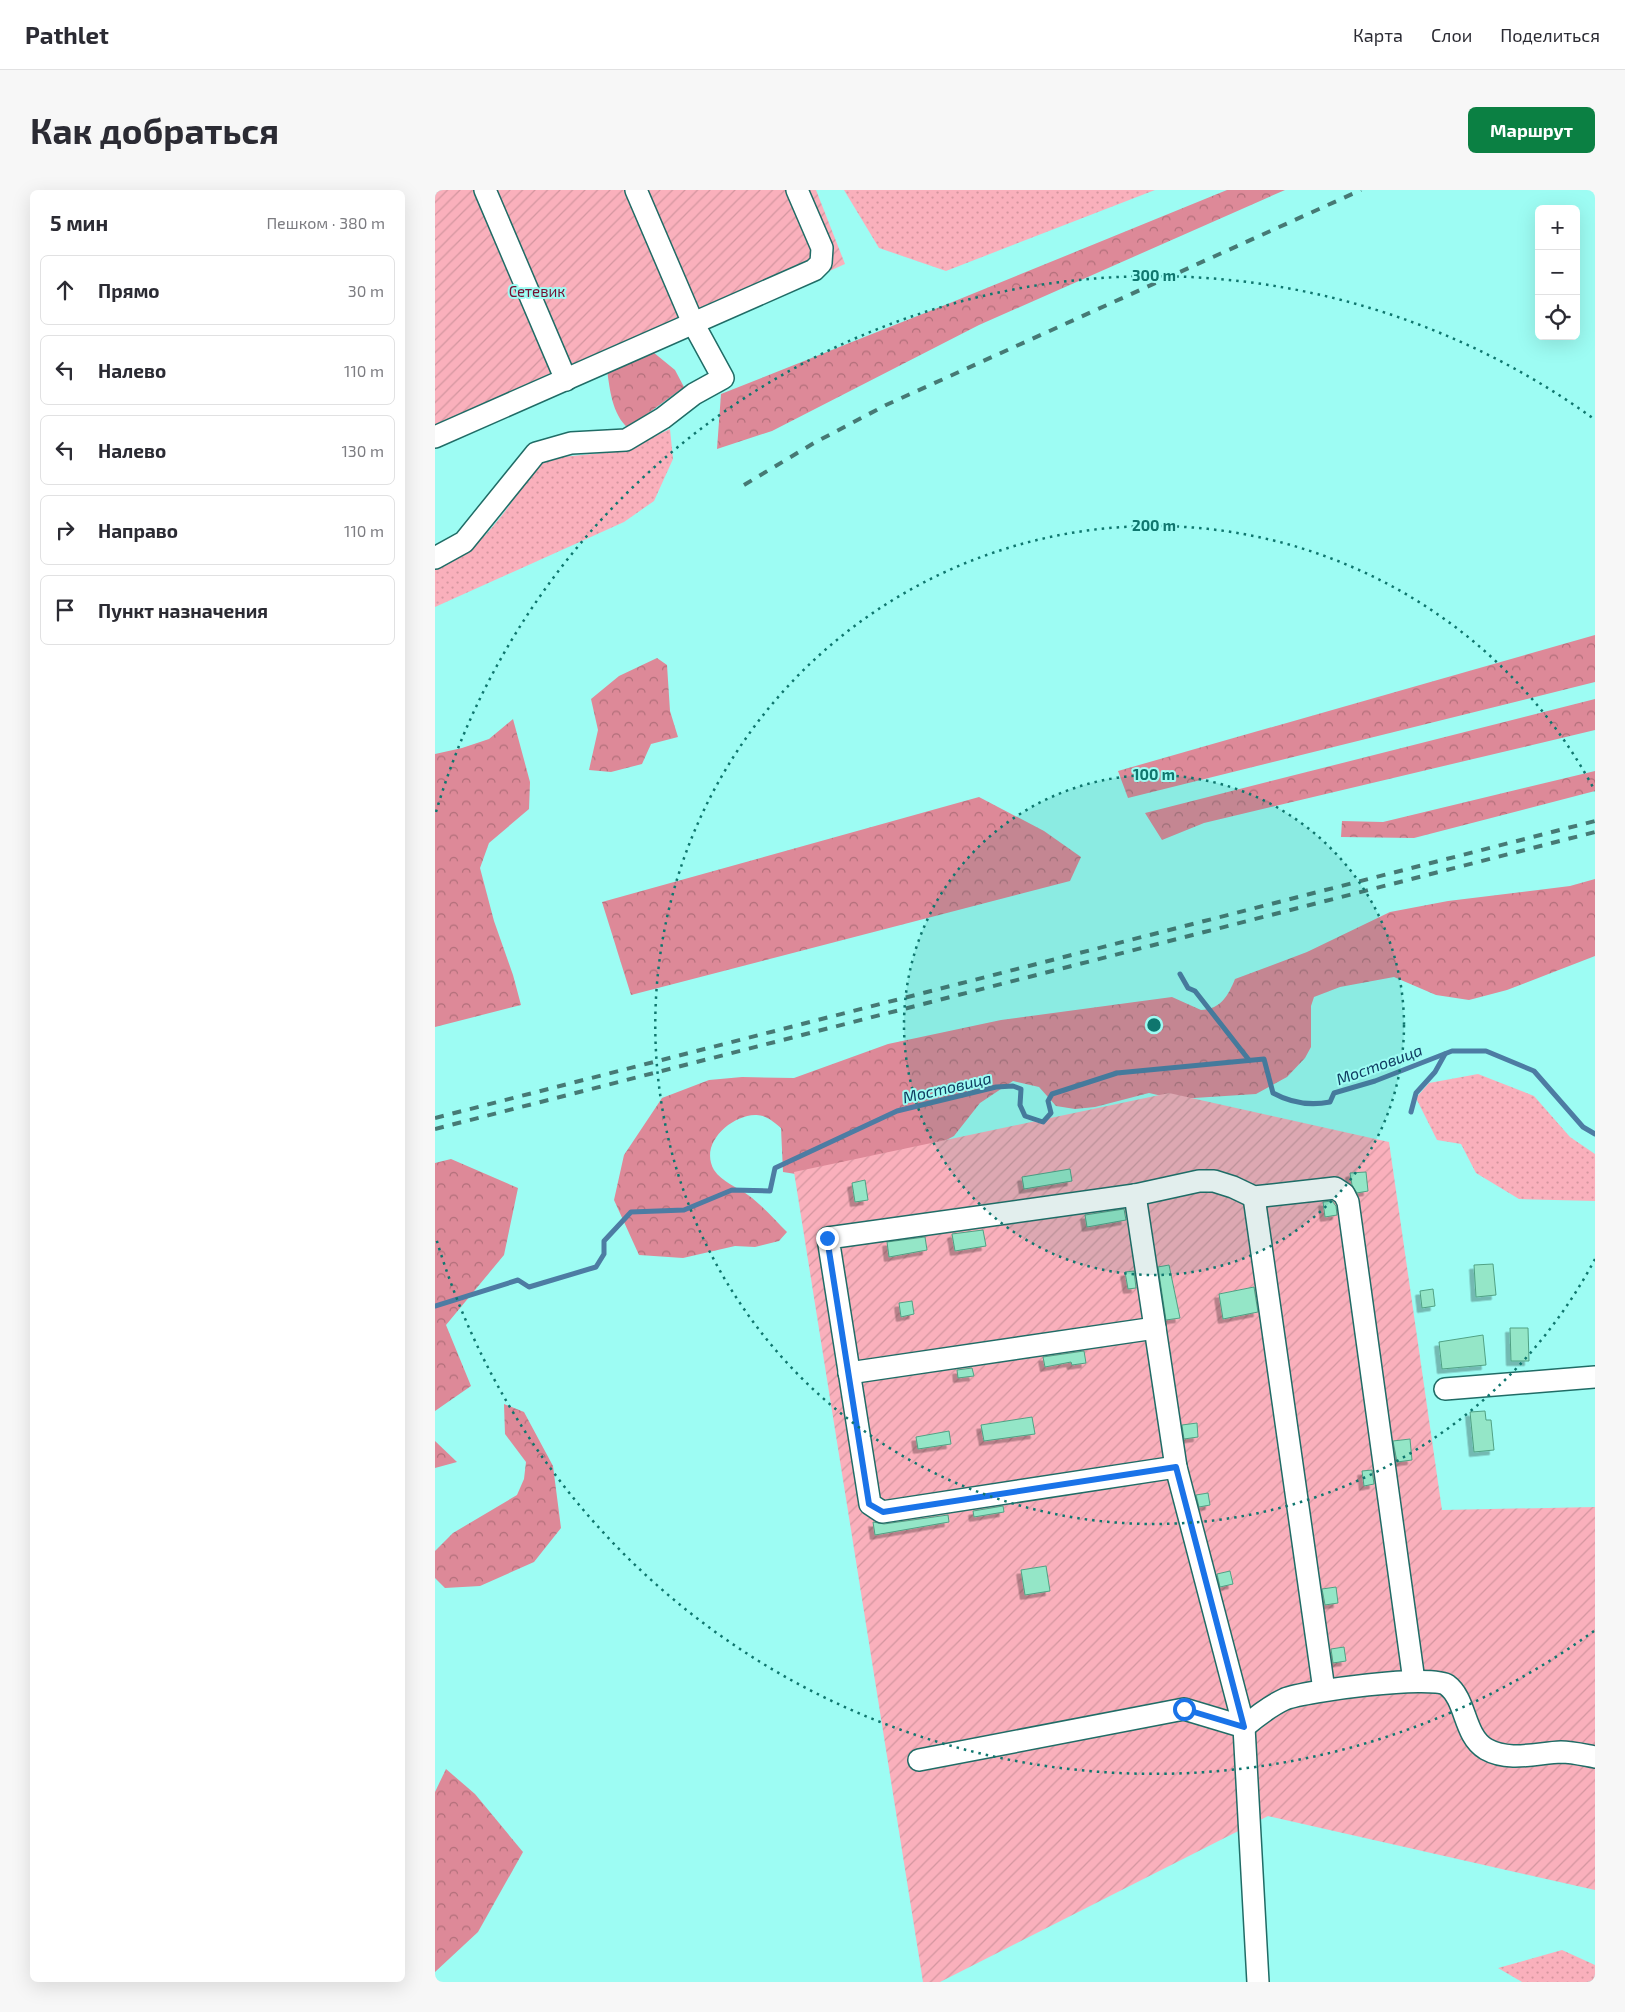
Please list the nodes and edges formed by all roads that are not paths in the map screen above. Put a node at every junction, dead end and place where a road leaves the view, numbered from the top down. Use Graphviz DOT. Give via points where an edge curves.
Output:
graph roads {
  1 [pos="485,190"];
  2 [pos="636,190"];
  3 [pos="797,190"];
  4 [pos="693,323"];
  5 [pos="566,380"];
  6 [pos="436,434"];
  7 [pos="435,558"];
  8 [pos="1135,1195"];
  9 [pos="1254,1197"];
  10 [pos="1155,1328"];
  11 [pos="849,1373"];
  12 [pos="1595,1377"];
  13 [pos="1445,1389"];
  14 [pos="1176,1467"];
  15 [pos="1414,1680"];
  16 [pos="1324,1690"];
  17 [pos="1244,1727"];
  18 [pos="1595,1757"];
  19 [pos="919,1760"];
  20 [pos="1258,1982"];
  1 -- 5 [label="street"];
  2 -- 4 [label="street"];
  3 -- 4 [label="street" via="822,248 821,263 814,270"];
  4 -- 5 [label="street"];
  4 -- 7 [label="street" via="723,378 626,440 571,443 536,453 463,542"];
  5 -- 6 [label="street"];
  8 -- 9 [label="street" via="1199,1181 1214,1181"];
  8 -- 10 [label="street"];
  8 -- 11 [label="street" via="827,1238"];
  9 -- 15 [label="street" via="1335,1188 1348,1202"];
  9 -- 16 [label="street"];
  10 -- 11 [label="street"];
  10 -- 14 [label="street"];
  11 -- 14 [label="street" via="869,1504 883,1512"];
  12 -- 13 [label="street"];
  14 -- 17 [label="street"];
  15 -- 16 [label="street"];
  15 -- 18 [label="street" via="1445,1683 1455,1693 1473,1734 1486,1749 1509,1756 1563,1752"];
  16 -- 17 [label="street" via="1286,1699"];
  17 -- 19 [label="street" via="1184,1709"];
  17 -- 20 [label="street"];
}
